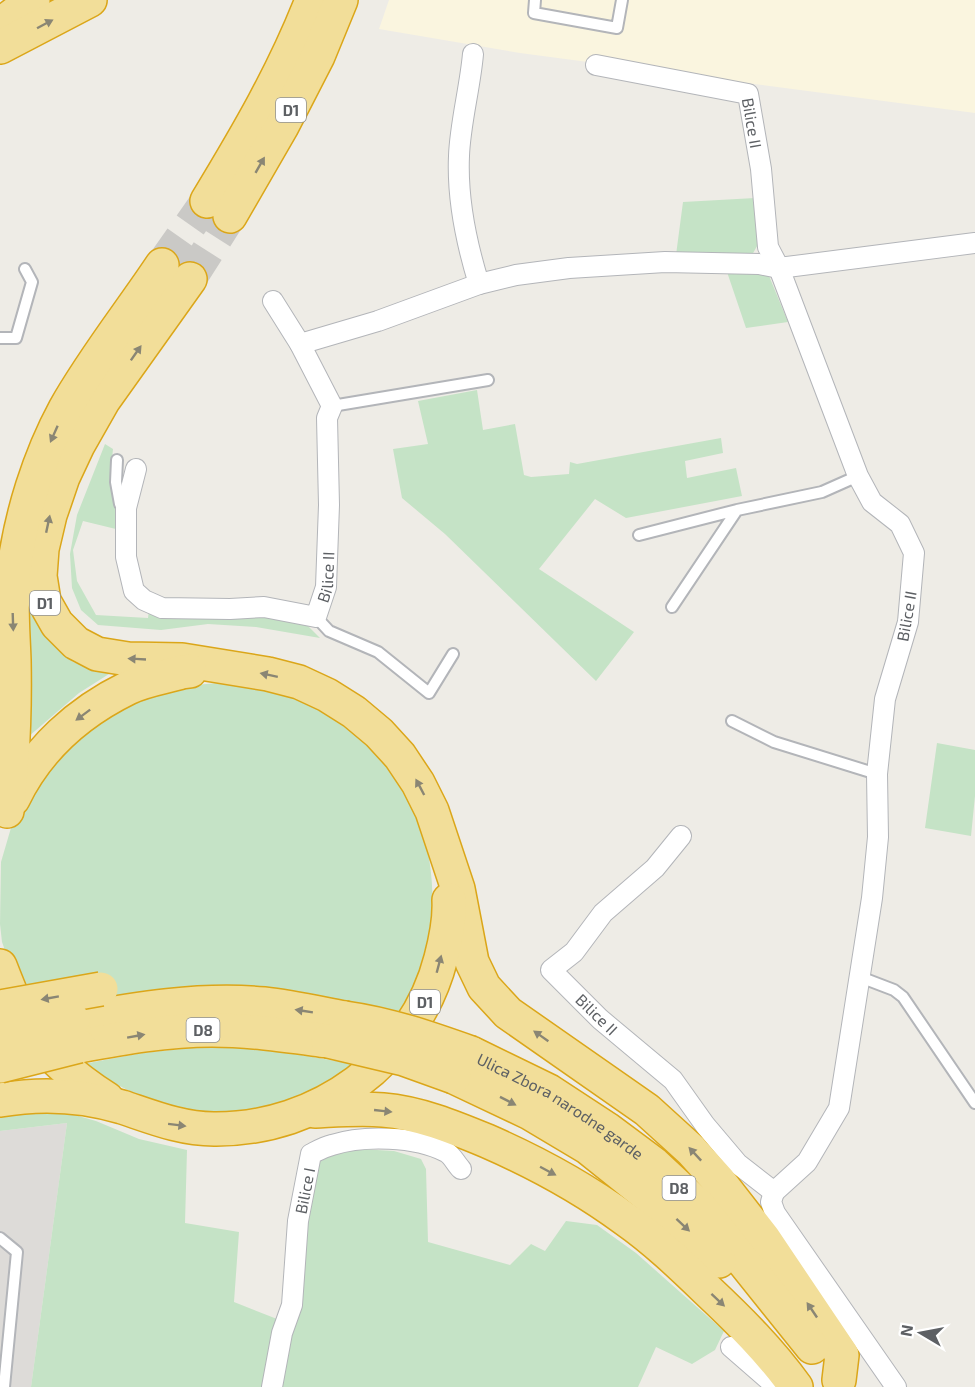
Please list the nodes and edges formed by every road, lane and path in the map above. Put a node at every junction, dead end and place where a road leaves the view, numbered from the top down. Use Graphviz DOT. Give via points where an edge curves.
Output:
graph roads {
  1 [pos="33,0"];
  2 [pos="90,0"];
  3 [pos="285,0"];
  4 [pos="312,0"];
  5 [pos="341,0"];
  6 [pos="536,0"];
  7 [pos="622,0"];
  8 [pos="0,25"];
  9 [pos="0,47"];
  10 [pos="473,54"];
  11 [pos="596,65"];
  12 [pos="256,120"];
  13 [pos="975,243"];
  14 [pos="779,268"];
  15 [pos="26,270"];
  16 [pos="479,284"];
  17 [pos="273,301"];
  18 [pos="0,338"];
  19 [pos="300,344"];
  20 [pos="488,380"];
  21 [pos="332,406"];
  22 [pos="117,460"];
  23 [pos="136,469"];
  24 [pos="858,476"];
  25 [pos="126,508"];
  26 [pos="736,510"];
  27 [pos="639,535"];
  28 [pos="672,607"];
  29 [pos="316,617"];
  30 [pos="453,654"];
  31 [pos="236,669"];
  32 [pos="732,722"];
  33 [pos="877,774"];
  34 [pos="4,821"];
  35 [pos="681,836"];
  36 [pos="442,842"];
  37 [pos="0,966"];
  38 [pos="860,977"];
  39 [pos="263,1004"];
  40 [pos="0,1007"];
  41 [pos="336,1029"];
  42 [pos="76,1033"];
  43 [pos="0,1038"];
  44 [pos="0,1066"];
  45 [pos="0,1100"];
  46 [pos="975,1103"];
  47 [pos="121,1107"];
  48 [pos="307,1112"];
  49 [pos="460,1169"];
  50 [pos="728,1172"];
  51 [pos="774,1192"];
  52 [pos="0,1238"];
  53 [pos="731,1347"];
  54 [pos="832,1385"];
  55 [pos="4,1387"];
  56 [pos="272,1387"];
  57 [pos="777,1387"];
  58 [pos="796,1387"];
  59 [pos="896,1387"];
  1 -- 8 [label="highway"];
  9 -- 2 [label="highway, one-way"];
  3 -- 12 [label="highway" via="283,34"];
  4 -- 12 [label="highway, D1"];
  12 -- 5 [label="highway, D1, one-way" via="219,208 282,126 318,57"];
  6 -- 7 [label="lane" via="534,14 617,28"];
  10 -- 16 [label="street" via="459,155 460,206"];
  11 -- 14 [label="street, Bilice II" via="748,94 761,169 768,247"];
  13 -- 14 [label="street"];
  14 -- 16 [label="street" via="665,262 569,268"];
  14 -- 24 [label="street, Bilice II"];
  15 -- 18 [label="lane" via="32,282 16,338"];
  16 -- 19 [label="street"];
  17 -- 19 [label="street"];
  19 -- 21 [label="street"];
  20 -- 21 [label="lane"];
  21 -- 29 [label="street, Bilice II" via="327,418 326,587"];
  22 -- 25 [label="lane, Bilice II" via="120,504"];
  23 -- 25 [label="street, Bilice II"];
  24 -- 26 [label="lane" via="822,492"];
  24 -- 33 [label="street, Bilice II" via="872,502 900,524 914,554 908,622 885,699"];
  25 -- 29 [label="street, Bilice II" via="129,578 134,591 144,600 162,608 264,607"];
  26 -- 27 [label="lane"];
  26 -- 28 [label="lane"];
  29 -- 30 [label="lane" via="329,631 378,652 429,693"];
  31 -- 34 [label="highway, one-way" via="182,672 130,687 83,714 41,754 24,777"];
  31 -- 34 [label="highway, D1, one-way" via="182,660 97,654 76,643 57,624 44,601 40,576 42,549 63,477 176,272 81,382 47,450 25,512 14,570 13,766"];
  36 -- 31 [label="highway, D1, one-way" via="418,783 400,756 363,719 327,695 298,682"];
  32 -- 33 [label="lane" via="774,742"];
  33 -- 38 [label="street, Bilice II" via="878,837"];
  35 -- 50 [label="street, Bilice II" via="655,868 603,913 574,952 551,970 600,1019 672,1080 705,1125"];
  48 -- 36 [label="highway, D1, one-way" via="336,1097 387,1056 425,1002 446,940 448,874"];
  50 -- 36 [label="highway, one-way" via="691,1150 647,1110 508,1013 484,987 472,962 458,889"];
  37 -- 47 [label="highway, D1" via="17,1007 44,1048 79,1082"];
  38 -- 46 [label="lane" via="903,997"];
  38 -- 51 [label="street, Bilice II" via="839,1108 807,1162"];
  39 -- 40 [label="highway, one-way, bridge" via="195,984 101,989"];
  41 -- 39 [label="highway, Ulica Zbora narodne garde / D8, one-way"];
  39 -- 42 [label="highway, Ulica Zbora narodne garde / D8" via="144,1007"];
  42 -- 41 [label="highway, Ulica Zbora narodne garde / D8, one-way" via="146,1035"];
  41 -- 54 [label="highway, Ulica Zbora narodne garde / D8, bridge" via="404,1059 463,1065 530,1113 587,1147 709,1249"];
  42 -- 43 [label="highway, Ulica Zbora narodne garde / D8, bridge"];
  42 -- 44 [label="highway, Ulica Zbora narodne garde / D8, bridge"];
  45 -- 47 [label="highway" via="61,1096"];
  47 -- 48 [label="highway, D1, one-way" via="166,1123 213,1129 261,1126"];
  48 -- 58 [label="highway, one-way" via="383,1110 418,1116 452,1126 555,1175 610,1208 663,1249 742,1323"];
  49 -- 56 [label="street, Bilice I" via="448,1153 422,1143 388,1139 332,1144 310,1154 298,1221 292,1305 282,1333"];
  50 -- 51 [label="street, Bilice II"];
  54 -- 50 [label="highway, one-way" via="842,1354 764,1239"];
  51 -- 59 [label="street" via="771,1202 775,1213"];
  52 -- 55 [label="lane" via="16,1252"];
  53 -- 57 [label="street"];
}
